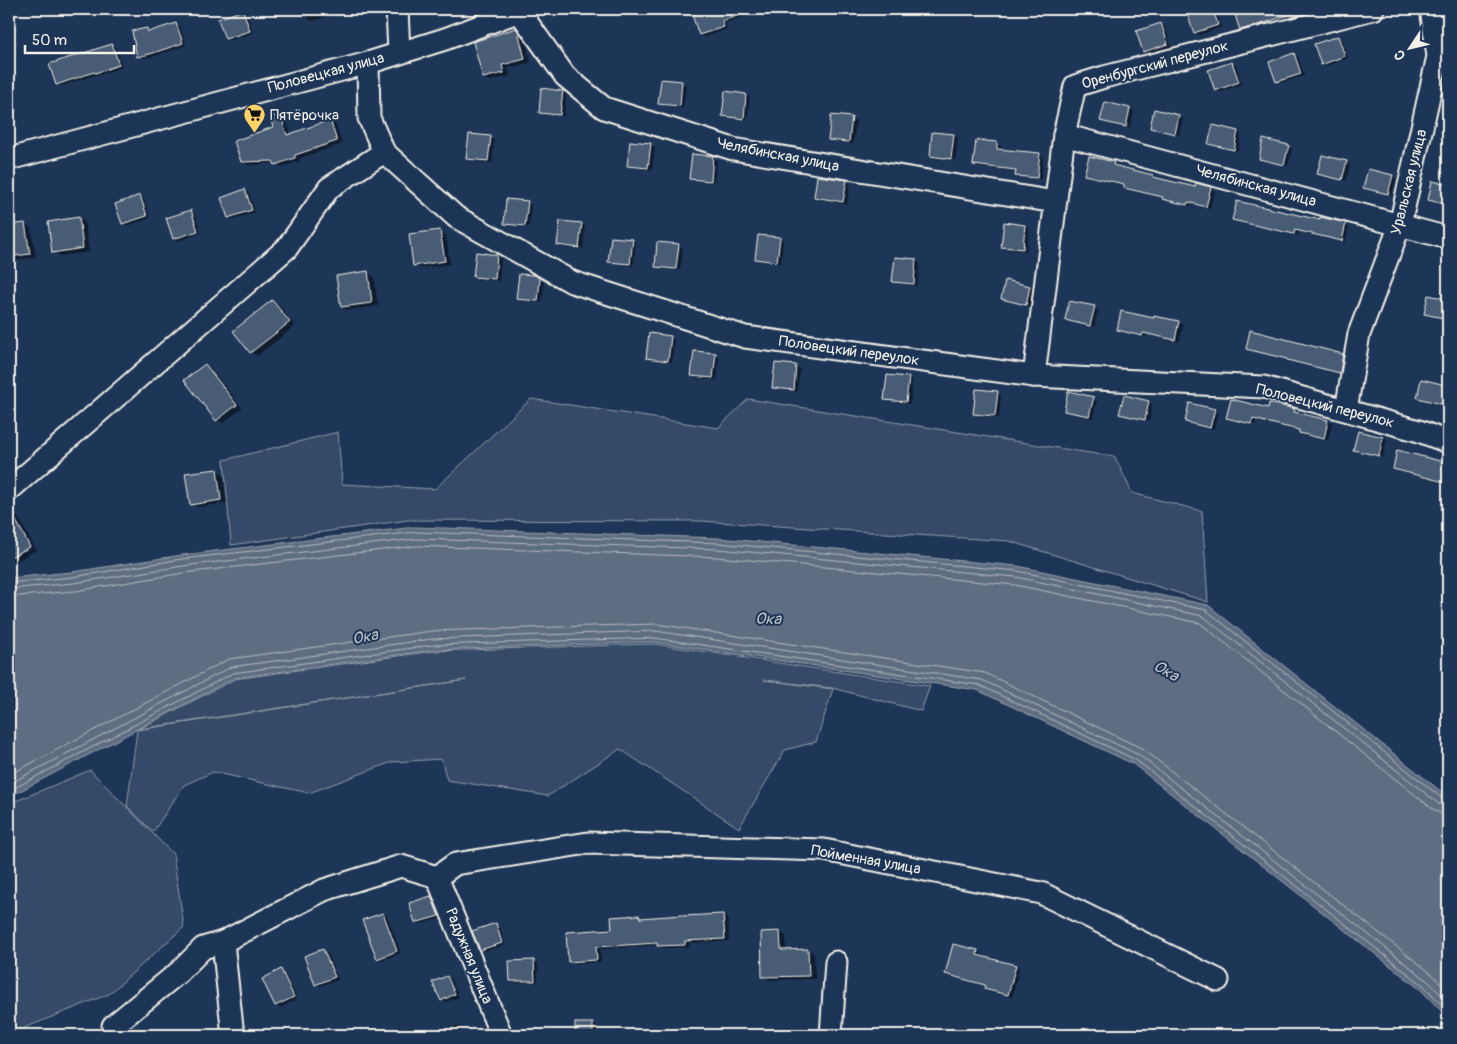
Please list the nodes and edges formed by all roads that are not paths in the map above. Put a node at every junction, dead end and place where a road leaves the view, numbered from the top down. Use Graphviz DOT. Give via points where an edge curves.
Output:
graph roads {
  1 [pos="397,9"];
  2 [pos="1372,9"];
  3 [pos="1430,9"];
  4 [pos="522,10"];
  5 [pos="399,53"];
  6 [pos="1443,58"];
  7 [pos="368,63"];
  8 [pos="1064,135"];
  9 [pos="384,152"];
  10 [pos="9,160"];
  11 [pos="1055,202"];
  12 [pos="1400,225"];
  13 [pos="1448,238"];
  14 [pos="1034,376"];
  15 [pos="1346,410"];
  16 [pos="1448,442"];
  17 [pos="9,490"];
  18 [pos="437,877"];
  19 [pos="223,942"];
  20 [pos="836,962"];
  21 [pos="1218,980"];
  22 [pos="113,1026"];
  23 [pos="235,1035"];
  24 [pos="500,1035"];
  25 [pos="831,1035"];
  1 -- 5 [label="street"];
  2 -- 8 [label="street, Оренбургский переулок" via="1075,86"];
  3 -- 6 [label="street, Уральская улица"];
  4 -- 5 [label="street, Половецкая улица"];
  4 -- 11 [label="street, Челябинская улица" via="565,76 604,108 733,149"];
  5 -- 7 [label="street, Половецкая улица"];
  6 -- 12 [label="street, Уральская улица"];
  7 -- 9 [label="street, Половецкий переулок" via="369,118"];
  7 -- 10 [label="street, Половецкая улица"];
  8 -- 11 [label="street, Оренбургский переулок"];
  8 -- 12 [label="street, Челябинская улица"];
  9 -- 14 [label="street, Половецкий переулок" via="456,217 572,282 745,337"];
  9 -- 17 [label="street" via="329,188 287,248"];
  11 -- 14 [label="street, Оренбургский переулок"];
  12 -- 13 [label="street, Челябинская улица"];
  12 -- 15 [label="street, Уральская улица" via="1359,334"];
  14 -- 15 [label="street, Половецкий переулок" via="1264,387"];
  15 -- 16 [label="street, Половецкий переулок"];
  18 -- 19 [label="street" via="401,866 324,890"];
  18 -- 21 [label="street, Пойменная улица" via="455,864 588,843 824,850 1041,894"];
  18 -- 24 [label="street, Радужная улица"];
  19 -- 22 [label="street" via="203,948"];
  19 -- 23 [label="street"];
  20 -- 25 [label="street"];
}
